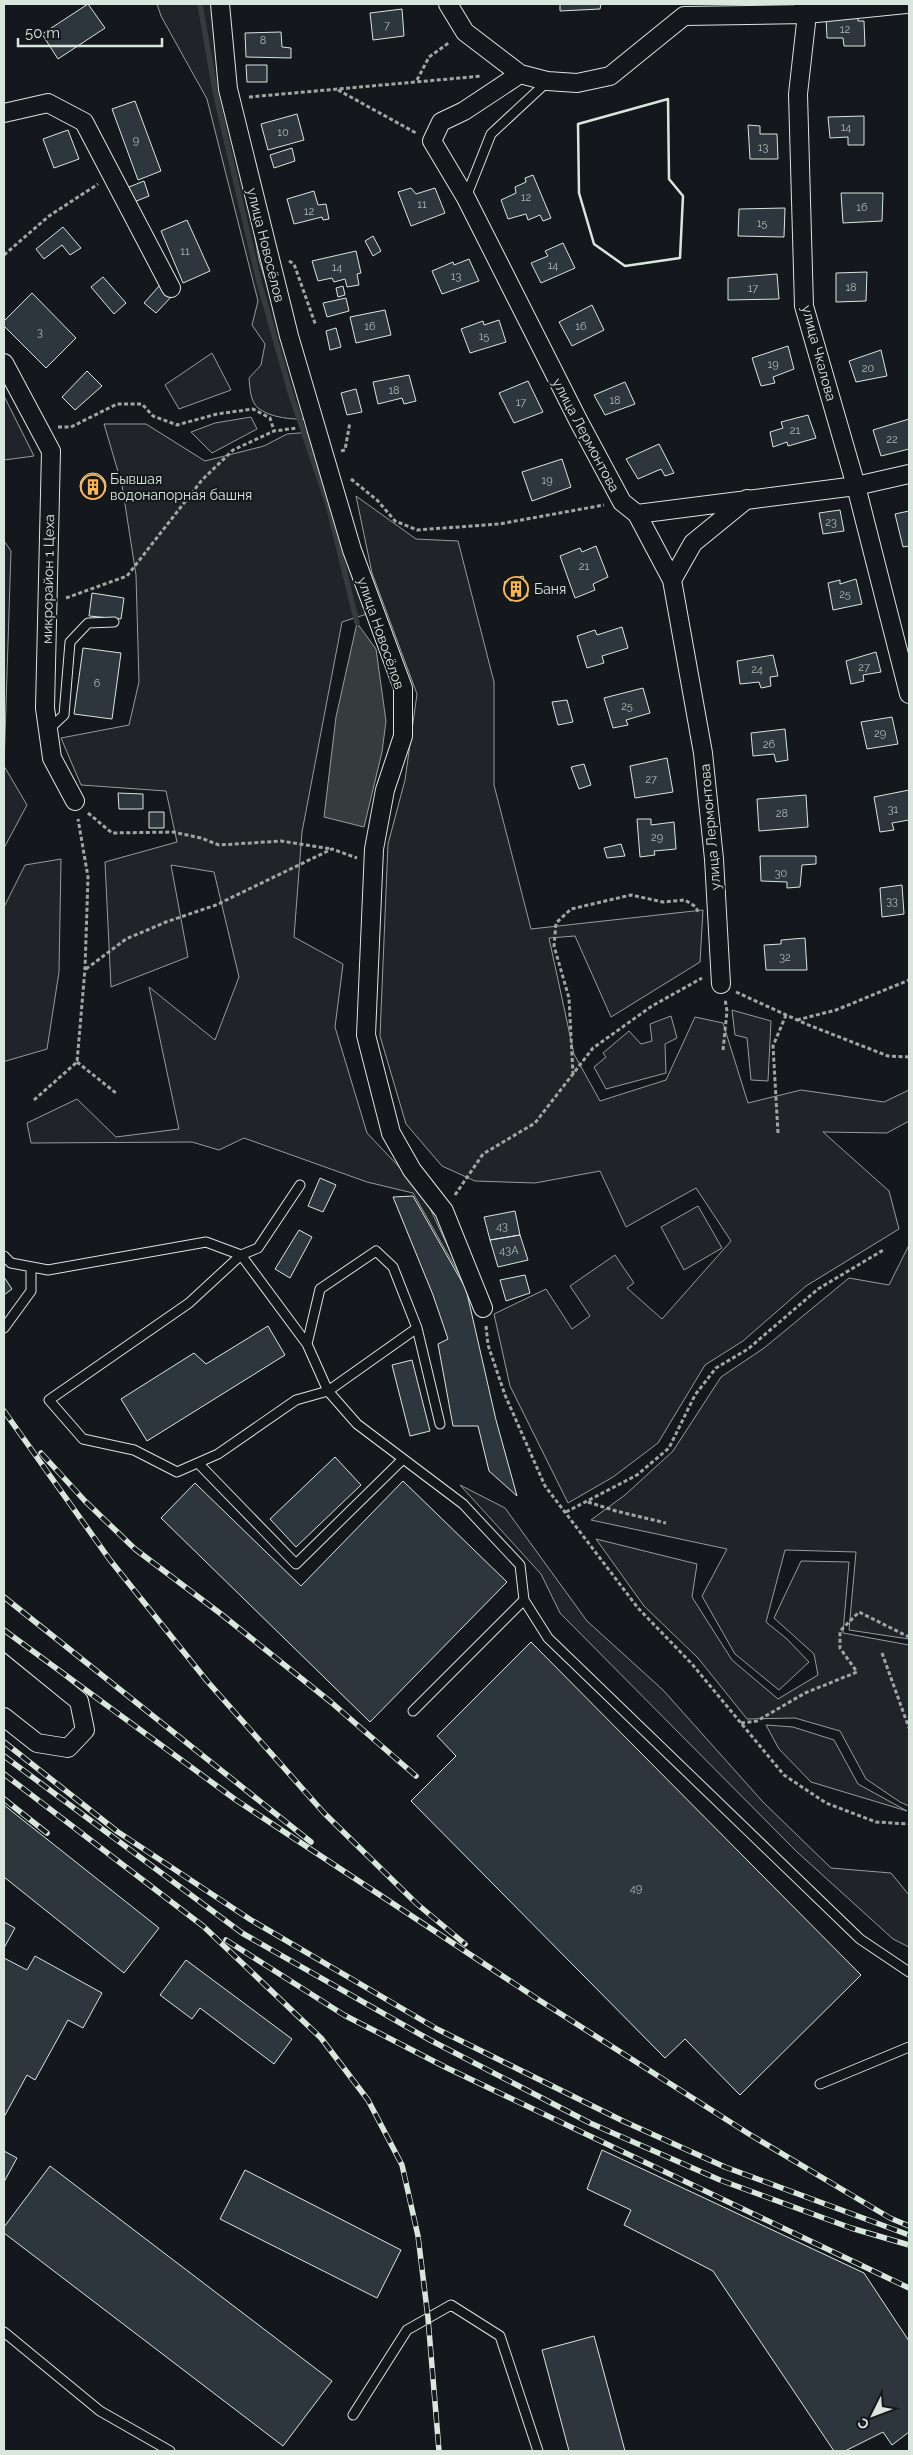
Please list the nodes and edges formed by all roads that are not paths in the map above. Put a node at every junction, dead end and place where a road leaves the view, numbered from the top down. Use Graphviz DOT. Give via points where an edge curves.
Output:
graph roads {
  1 [pos="220,4"];
  2 [pos="448,4"];
  3 [pos="906,4"];
  4 [pos="805,9"];
  5 [pos="520,74"];
  6 [pos="547,81"];
  7 [pos="4,113"];
  8 [pos="466,198"];
  9 [pos="171,288"];
  10 [pos="4,363"];
  11 [pos="909,474"];
  12 [pos="856,486"];
  13 [pos="746,499"];
  14 [pos="636,514"];
  15 [pos="672,580"];
  16 [pos="114,622"];
  17 [pos="909,694"];
  18 [pos="48,730"];
  19 [pos="75,801"];
  20 [pos="721,984"];
  21 [pos="300,1185"];
  22 [pos="241,1255"];
  23 [pos="4,1256"];
  24 [pos="31,1267"];
  25 [pos="483,1308"];
  26 [pos="4,1328"];
  27 [pos="417,1328"];
  28 [pos="307,1344"];
  29 [pos="328,1391"];
  30 [pos="440,1424"];
  31 [pos="402,1460"];
  32 [pos="198,1463"];
  33 [pos="524,1600"];
  34 [pos="4,1640"];
  35 [pos="413,1711"];
  36 [pos="4,1716"];
  37 [pos="909,1972"];
  38 [pos="909,2047"];
  39 [pos="820,2084"];
  40 [pos="4,2332"];
  41 [pos="353,2415"];
  42 [pos="170,2451"];
  43 [pos="538,2451"];
  1 -- 25 [label="street, улица Новосёлов" via="228,89 289,336 352,550 403,688 403,736 385,790 373,864 366,1035 391,1134 412,1170 444,1211"];
  2 -- 5 [label="street" via="465,32"];
  3 -- 4 [label="street"];
  4 -- 6 [label="street" via="684,16 610,76 577,83"];
  4 -- 12 [label="street, улица Чкалова" via="798,94 804,306"];
  5 -- 6 [label="street"];
  5 -- 8 [label="street, улица Лермонтова" via="464,111 441,122 432,141"];
  6 -- 8 [label="lane" via="491,134"];
  7 -- 9 [label="street" via="48,103 84,122"];
  8 -- 14 [label="street, улица Лермонтова" via="622,502"];
  10 -- 18 [label="street, микрорайон 1 Цеха" via="51,451 45,708"];
  11 -- 12 [label="street"];
  12 -- 13 [label="street"];
  12 -- 17 [label="street, улица Чкалова"];
  13 -- 14 [label="street"];
  13 -- 15 [label="street" via="693,543"];
  14 -- 15 [label="street, улица Лермонтова"];
  15 -- 20 [label="street, улица Лермонтова" via="703,753 714,859"];
  16 -- 18 [label="lane" via="88,623 70,642 64,715"];
  18 -- 19 [label="street, микрорайон 1 Цеха" via="52,758"];
  21 -- 22 [label="lane" via="258,1248"];
  22 -- 24 [label="lane" via="206,1242 48,1270"];
  22 -- 28 [label="lane"];
  22 -- 32 [label="lane" via="189,1303 49,1400 83,1439 134,1450 177,1472"];
  23 -- 24 [label="lane" via="11,1263"];
  24 -- 26 [label="lane" via="32,1291"];
  27 -- 28 [label="lane" via="394,1267 376,1251 320,1289"];
  27 -- 29 [label="lane"];
  27 -- 30 [label="lane"];
  28 -- 29 [label="lane"];
  29 -- 31 [label="lane" via="357,1424"];
  29 -- 32 [label="lane" via="296,1400 218,1454"];
  31 -- 32 [label="lane" via="296,1564"];
  31 -- 33 [label="lane" via="463,1504 520,1564"];
  33 -- 35 [label="lane"];
  33 -- 37 [label="lane" via="548,1638 741,1826 860,1940"];
  34 -- 36 [label="street" via="78,1701 85,1730 68,1748 37,1743"];
  38 -- 39 [label="lane"];
  40 -- 42 [label="lane" via="100,2410"];
  41 -- 43 [label="lane" via="407,2330 451,2304 500,2336"];
}
